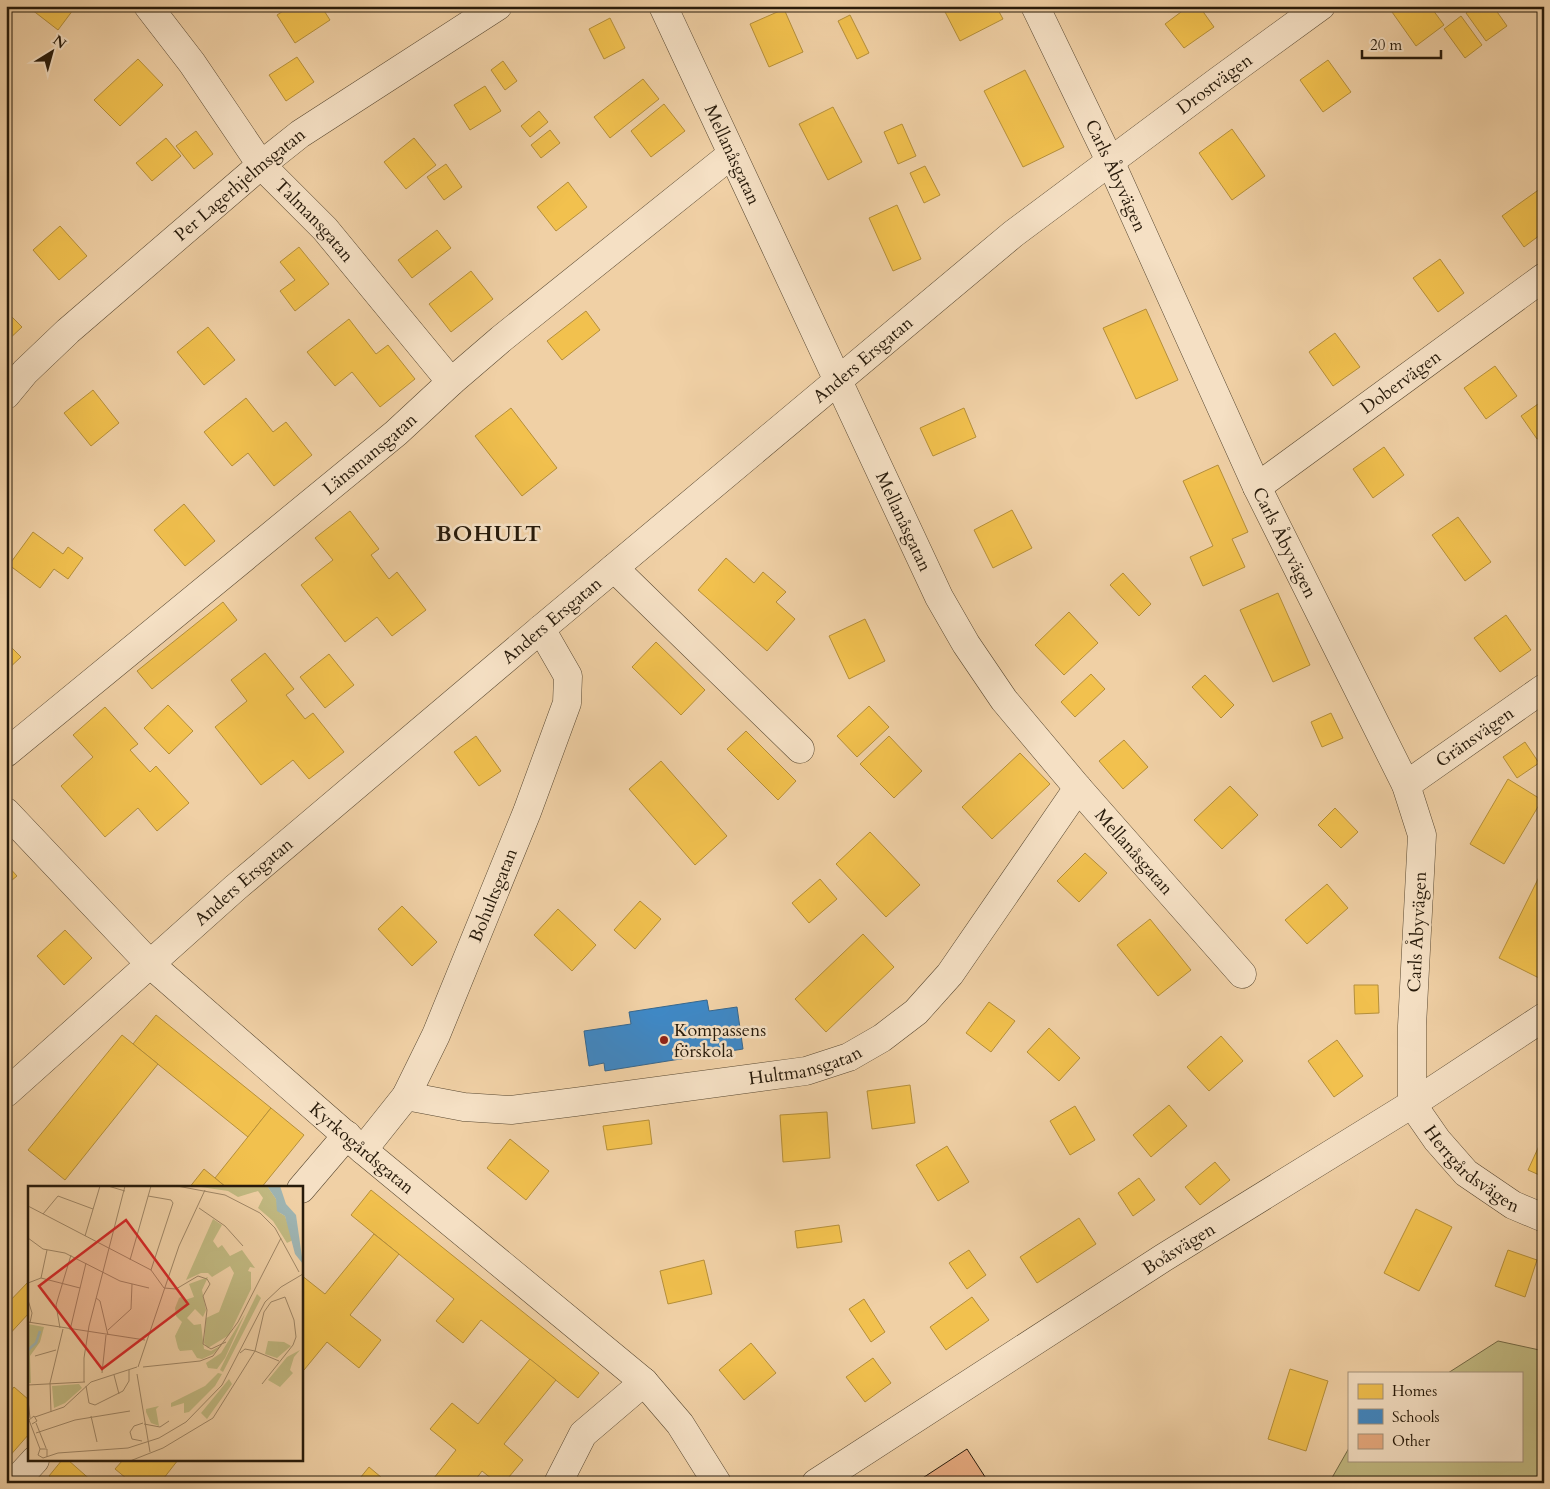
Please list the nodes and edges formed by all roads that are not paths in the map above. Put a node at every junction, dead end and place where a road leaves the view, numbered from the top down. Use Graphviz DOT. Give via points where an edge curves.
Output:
graph roads {
  1 [pos="148,6"];
  2 [pos="498,6"];
  3 [pos="663,6"];
  4 [pos="1035,6"];
  5 [pos="1321,6"];
  6 [pos="732,154"];
  7 [pos="1110,162"];
  8 [pos="261,165"];
  9 [pos="1544,277"];
  10 [pos="838,381"];
  11 [pos="451,382"];
  12 [pos="6,395"];
  13 [pos="1257,487"];
  14 [pos="614,568"];
  15 [pos="541,629"];
  16 [pos="1544,688"];
  17 [pos="800,748"];
  18 [pos="6,753"];
  19 [pos="1406,785"];
  20 [pos="1078,788"];
  21 [pos="6,812"];
  22 [pos="150,964"];
  23 [pos="1242,974"];
  24 [pos="1544,1017"];
  25 [pos="6,1093"];
  26 [pos="406,1096"];
  27 [pos="1412,1104"];
  28 [pos="355,1143"];
  29 [pos="302,1188"];
  30 [pos="1544,1218"];
  31 [pos="644,1382"];
  32 [pos="33,1462"];
  33 [pos="14,1483"];
  34 [pos="558,1483"];
  35 [pos="717,1483"];
  36 [pos="816,1483"];
  1 -- 8 [label="street, Talmansgatan" via="192,63"];
  2 -- 8 [label="street, Per Lagerhjelmsgatan" via="300,134"];
  3 -- 6 [label="street, Mellanåsgatan"];
  4 -- 7 [label="street, Carls Åbyvägen"];
  5 -- 7 [label="street, Drostvägen"];
  6 -- 10 [label="street, Mellanåsgatan"];
  6 -- 11 [label="street, Länsmansgatan"];
  7 -- 10 [label="street, Anders Ersgatan" via="1013,234"];
  7 -- 13 [label="street, Carls Åbyvägen"];
  8 -- 11 [label="street, Talmansgatan" via="324,229"];
  8 -- 12 [label="street, Per Lagerhjelmsgatan" via="68,331"];
  9 -- 13 [label="street, Dobervägen"];
  10 -- 14 [label="street, Anders Ersgatan"];
  10 -- 20 [label="street, Mellanåsgatan" via="939,597 966,644 1004,700"];
  11 -- 18 [label="street, Länsmansgatan" via="396,433"];
  13 -- 19 [label="street, Carls Åbyvägen"];
  14 -- 15 [label="street, Anders Ersgatan"];
  14 -- 17 [label="street"];
  15 -- 22 [label="street, Anders Ersgatan"];
  15 -- 26 [label="street, Bohultsgatan" via="568,676 567,703 469,955 436,1035"];
  16 -- 19 [label="street, Gränsvägen"];
  19 -- 27 [label="street, Carls Åbyvägen" via="1422,835 1412,1026"];
  20 -- 23 [label="street, Mellanåsgatan"];
  20 -- 26 [label="street, Hultmansgatan" via="950,974 916,1012 882,1038 849,1057 806,1071 511,1110 464,1107"];
  21 -- 22 [label="street, Kyrkogårdsgatan"];
  22 -- 25 [label="street, Anders Ersgatan"];
  22 -- 28 [label="street, Kyrkogårdsgatan"];
  24 -- 27 [label="street, Boåsvägen"];
  26 -- 28 [label="street, Bohultsgatan"];
  27 -- 30 [label="street, Herrgårdsvägen" via="1437,1140 1466,1172 1513,1205"];
  27 -- 36 [label="street, Boåsvägen" via="1163,1258"];
  28 -- 29 [label="street, Bohultsgatan"];
  28 -- 31 [label="street, Kyrkogårdsgatan"];
  31 -- 34 [label="street" via="583,1434"];
  31 -- 35 [label="street, Kyrkogårdsgatan" via="680,1424"];
  32 -- 33 [label="street"];
}
